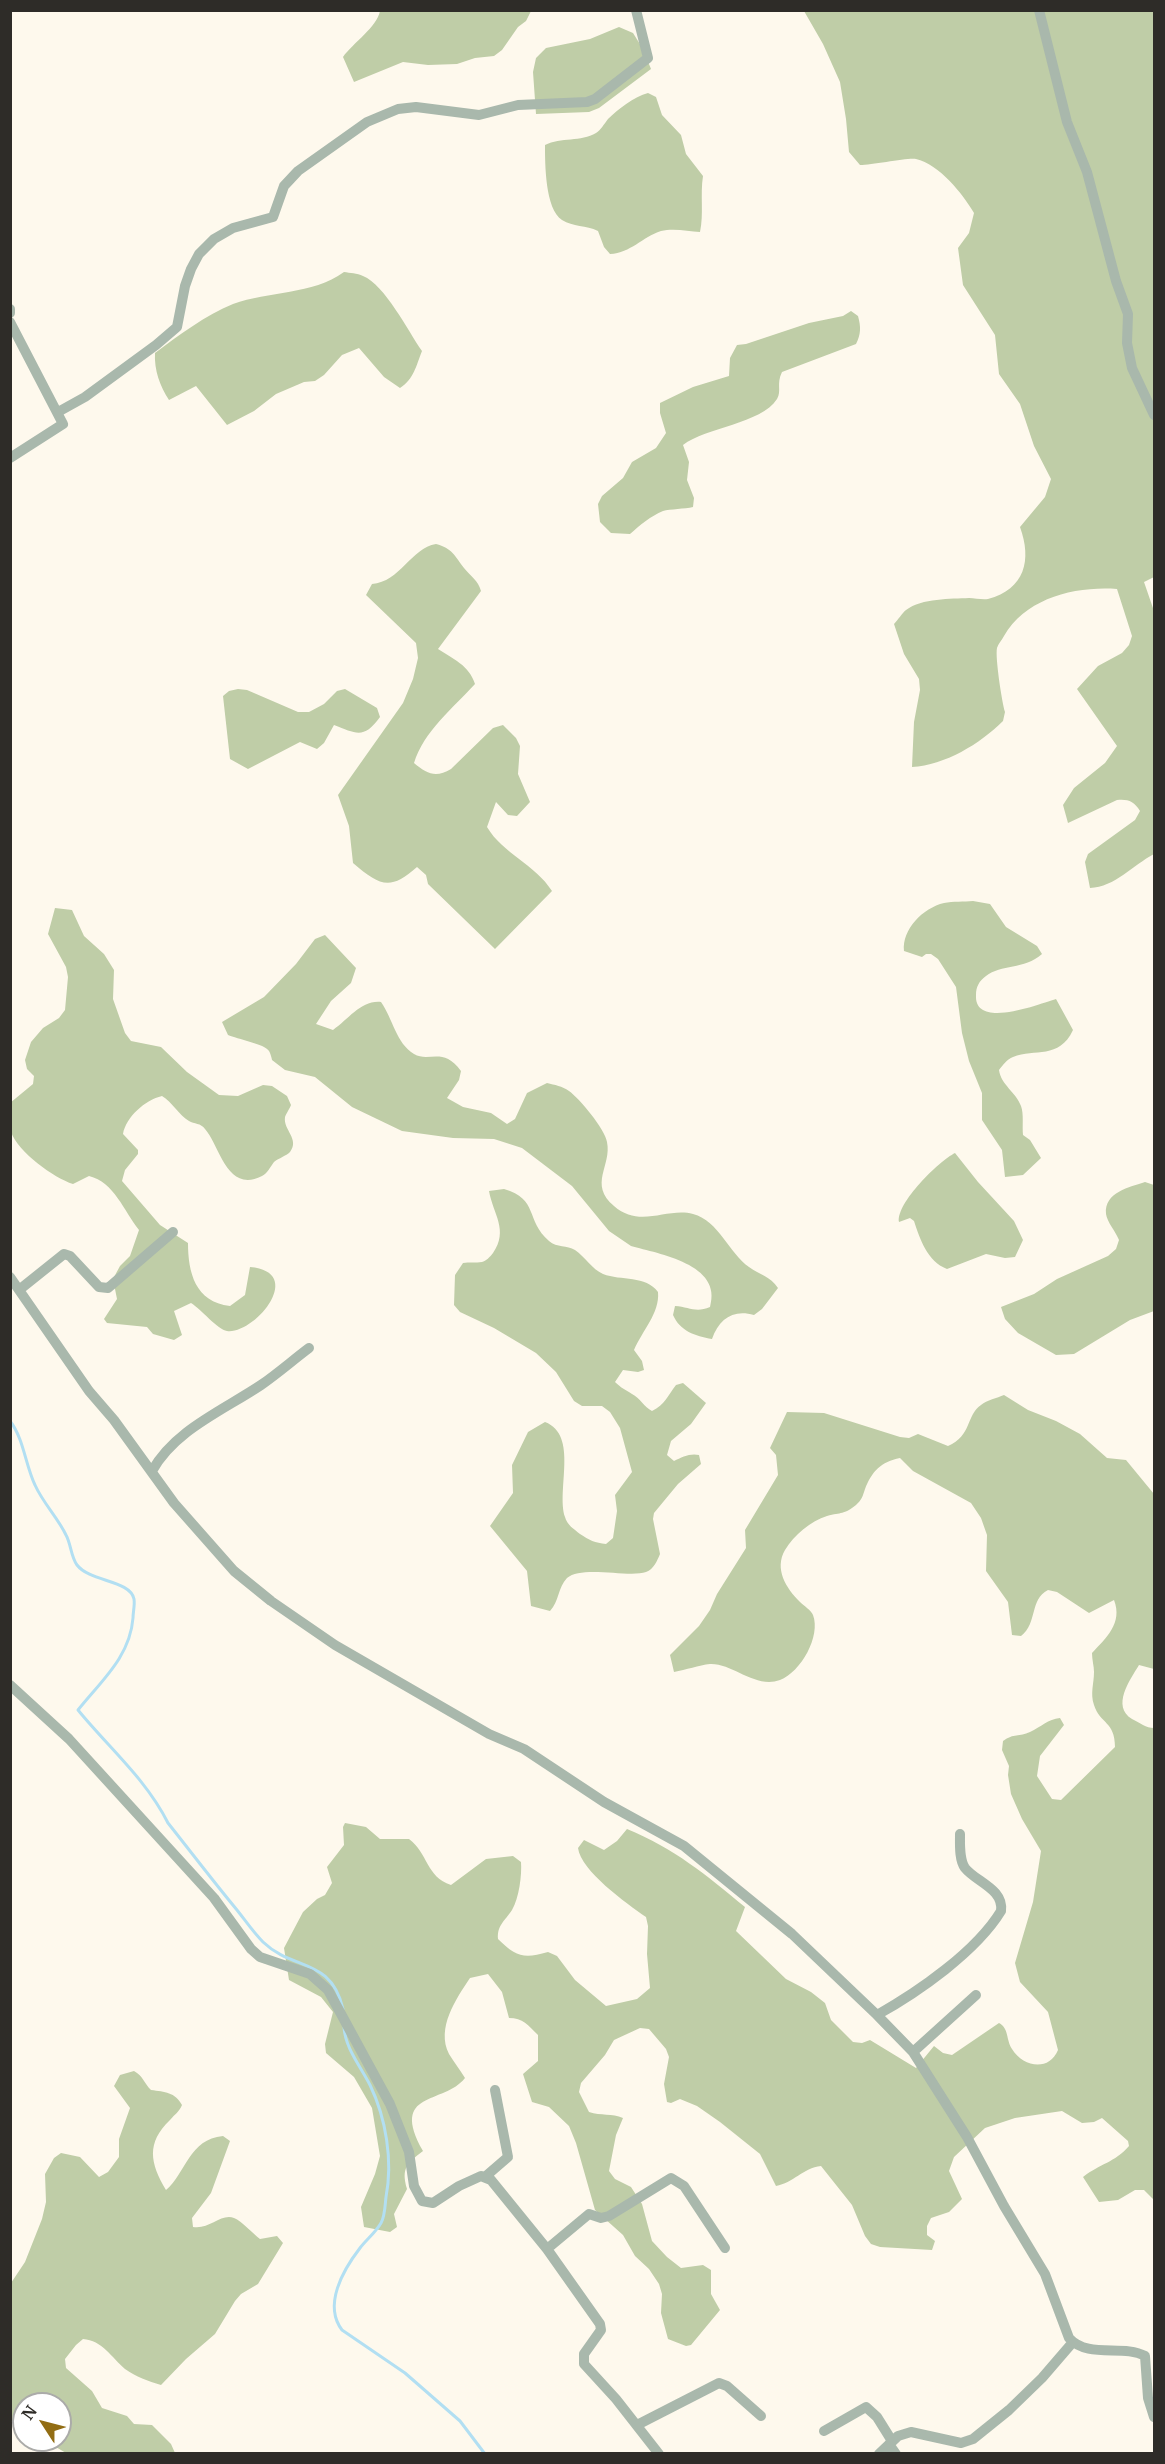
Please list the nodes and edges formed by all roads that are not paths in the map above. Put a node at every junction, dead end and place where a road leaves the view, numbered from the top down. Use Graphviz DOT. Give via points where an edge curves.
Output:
graph roads {
  1 [pos="636,10"];
  2 [pos="1039,10"];
  3 [pos="10,322"];
  4 [pos="58,412"];
  5 [pos="1155,415"];
  6 [pos="10,458"];
  7 [pos="173,1232"];
  8 [pos="10,1277"];
  9 [pos="19,1290"];
  10 [pos="309,1348"];
  11 [pos="152,1471"];
  12 [pos="10,1685"];
  13 [pos="960,1834"];
  14 [pos="976,1995"];
  15 [pos="877,2015"];
  16 [pos="913,2052"];
  17 [pos="495,2090"];
  18 [pos="486,2176"];
  19 [pos="725,2248"];
  20 [pos="547,2249"];
  21 [pos="1073,2342"];
  22 [pos="761,2416"];
  23 [pos="1155,2417"];
  24 [pos="637,2425"];
  25 [pos="824,2431"];
  26 [pos="890,2442"];
  27 [pos="658,2454"];
  28 [pos="879,2454"];
  29 [pos="896,2454"];
  1 -- 4 [label="street" via="648,58 595,99 518,105 479,115 416,106 398,109 367,122 329,148 288,180 273,217 234,228 214,239 199,254 185,286 179,322 168,336"];
  2 -- 5 [label="street" via="1067,122 1087,172 1128,314 1127,343 1132,368"];
  3 -- 4 [label="street"];
  4 -- 6 [label="street" via="63,424"];
  7 -- 9 [label="street" via="108,1288 99,1287 64,1254"];
  8 -- 9 [label="street"];
  9 -- 11 [label="street" via="89,1391"];
  10 -- 11 [label="street" via="262,1384 194,1427"];
  11 -- 15 [label="street" via="174,1503 234,1571 257,1590 393,1680 489,1734 524,1749 604,1802 675,1840 792,1934"];
  12 -- 18 [label="street" via="69,1739 214,1898 250,1949 260,1957 310,1974 328,1990 390,2104 409,2152 414,2186 422,2200 433,2204 459,2186"];
  13 -- 15 [label="street" via="965,1868 989,1887 1000,1902 1001,1911 973,1944 925,1985"];
  14 -- 16 [label="street"];
  15 -- 16 [label="street"];
  16 -- 21 [label="street" via="1045,2274"];
  17 -- 18 [label="street" via="508,2157"];
  18 -- 20 [label="street"];
  19 -- 20 [label="street" via="684,2186 671,2178 609,2216 589,2214"];
  20 -- 24 [label="street" via="601,2326 584,2354 584,2364"];
  21 -- 23 [label="street" via="1102,2351 1144,2355 1148,2398"];
  21 -- 26 [label="street" via="1042,2378 973,2439 961,2443 917,2432"];
  22 -- 24 [label="street" via="719,2383"];
  24 -- 27 [label="street"];
  25 -- 26 [label="street" via="866,2407 877,2417"];
  26 -- 28 [label="street"];
  26 -- 29 [label="street"];
}
